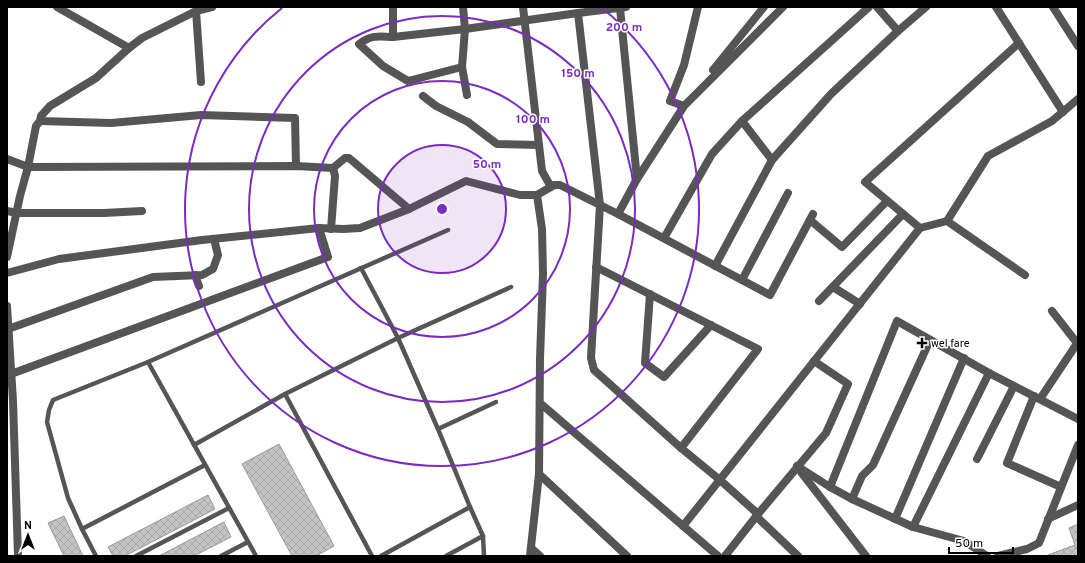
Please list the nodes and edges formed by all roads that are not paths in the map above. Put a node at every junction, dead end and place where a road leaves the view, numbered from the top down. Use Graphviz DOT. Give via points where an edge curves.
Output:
graph roads {
  1 [pos="57,7"];
  2 [pos="212,7"];
  3 [pos="393,7"];
  4 [pos="464,7"];
  5 [pos="522,7"];
  6 [pos="626,7"];
  7 [pos="698,7"];
  8 [pos="764,7"];
  9 [pos="783,7"];
  10 [pos="869,7"];
  11 [pos="877,7"];
  12 [pos="926,7"];
  13 [pos="996,7"];
  14 [pos="1053,7"];
  15 [pos="620,8"];
  16 [pos="197,9"];
  17 [pos="578,13"];
  18 [pos="524,21"];
  19 [pos="465,29"];
  20 [pos="898,31"];
  21 [pos="393,36"];
  22 [pos="1019,43"];
  23 [pos="1078,46"];
  24 [pos="129,48"];
  25 [pos="462,67"];
  26 [pos="201,82"];
  27 [pos="467,95"];
  28 [pos="424,96"];
  29 [pos="1078,99"];
  30 [pos="685,105"];
  31 [pos="1063,112"];
  32 [pos="40,121"];
  33 [pos="742,122"];
  34 [pos="539,145"];
  35 [pos="7,159"];
  36 [pos="772,160"];
  37 [pos="296,166"];
  38 [pos="28,167"];
  39 [pos="333,168"];
  40 [pos="637,179"];
  41 [pos="551,187"];
  42 [pos="788,193"];
  43 [pos="537,195"];
  44 [pos="887,201"];
  45 [pos="600,205"];
  46 [pos="409,209"];
  47 [pos="7,211"];
  48 [pos="142,211"];
  49 [pos="17,213"];
  50 [pos="618,214"];
  51 [pos="903,214"];
  52 [pos="947,221"];
  53 [pos="319,228"];
  54 [pos="920,228"];
  55 [pos="331,229"];
  56 [pos="448,230"];
  57 [pos="664,238"];
  58 [pos="214,239"];
  59 [pos="7,257"];
  60 [pos="715,266"];
  61 [pos="596,267"];
  62 [pos="361,268"];
  63 [pos="7,273"];
  64 [pos="194,275"];
  65 [pos="1025,275"];
  66 [pos="742,280"];
  67 [pos="199,286"];
  68 [pos="511,287"];
  69 [pos="833,287"];
  70 [pos="650,294"];
  71 [pos="819,301"];
  72 [pos="860,304"];
  73 [pos="7,306"];
  74 [pos="1052,311"];
  75 [pos="711,325"];
  76 [pos="8,329"];
  77 [pos="398,338"];
  78 [pos="930,340"];
  79 [pos="1078,342"];
  80 [pos="964,358"];
  81 [pos="814,361"];
  82 [pos="148,362"];
  83 [pos="989,372"];
  84 [pos="11,374"];
  85 [pos="1014,386"];
  86 [pos="285,394"];
  87 [pos="1037,398"];
  88 [pos="496,402"];
  89 [pos="540,403"];
  90 [pos="1078,419"];
  91 [pos="438,429"];
  92 [pos="194,445"];
  93 [pos="1078,445"];
  94 [pos="680,448"];
  95 [pos="978,459"];
  96 [pos="205,465"];
  97 [pos="797,466"];
  98 [pos="15,468"];
  99 [pos="539,474"];
  100 [pos="7,477"];
  101 [pos="720,480"];
  102 [pos="830,487"];
  103 [pos="1061,487"];
  104 [pos="852,499"];
  105 [pos="1078,505"];
  106 [pos="470,507"];
  107 [pos="229,508"];
  108 [pos="757,515"];
  109 [pos="895,519"];
  110 [pos="1048,520"];
  111 [pos="683,526"];
  112 [pos="913,527"];
  113 [pos="82,529"];
  114 [pos="483,536"];
  115 [pos="248,542"];
  116 [pos="531,552"];
  117 [pos="18,556"];
  118 [pos="96,556"];
  119 [pos="136,556"];
  120 [pos="221,556"];
  121 [pos="256,556"];
  122 [pos="372,556"];
  123 [pos="381,556"];
  124 [pos="446,556"];
  125 [pos="484,556"];
  126 [pos="540,556"];
  127 [pos="627,556"];
  128 [pos="718,556"];
  129 [pos="725,556"];
  130 [pos="798,556"];
  131 [pos="866,556"];
  132 [pos="987,556"];
  133 [pos="998,556"];
  1 -- 24 [label="street"];
  2 -- 16 [label="street"];
  3 -- 21 [label="street"];
  4 -- 19 [label="street"];
  5 -- 18 [label="street"];
  6 -- 15 [label="street"];
  7 -- 30 [label="street" via="684,65 670,101"];
  8 -- 30 [label="street"];
  9 -- 30 [label="street"];
  10 -- 33 [label="street"];
  11 -- 20 [label="street"];
  12 -- 20 [label="street"];
  13 -- 22 [label="street"];
  14 -- 23 [label="street"];
  15 -- 17 [label="street"];
  15 -- 40 [label="street"];
  16 -- 24 [label="street" via="142,38"];
  16 -- 26 [label="street"];
  17 -- 18 [label="street"];
  17 -- 45 [label="street"];
  18 -- 19 [label="street"];
  18 -- 34 [label="street"];
  19 -- 21 [label="street"];
  19 -- 25 [label="street"];
  20 -- 36 [label="street" via="831,94"];
  21 -- 25 [label="street" via="378,36 359,44 382,66 408,81"];
  22 -- 31 [label="street"];
  22 -- 44 [label="street" via="865,182"];
  24 -- 32 [label="street" via="96,78 50,106"];
  25 -- 27 [label="street"];
  28 -- 34 [label="street" via="436,106 468,122 497,144"];
  29 -- 31 [label="street"];
  30 -- 40 [label="street"];
  31 -- 52 [label="street" via="1052,121 988,156"];
  32 -- 37 [label="street" via="111,123 201,115 294,118"];
  32 -- 38 [label="street" via="36,126"];
  33 -- 36 [label="street"];
  33 -- 57 [label="street" via="712,154"];
  34 -- 41 [label="street" via="542,170"];
  35 -- 38 [label="street"];
  36 -- 60 [label="street"];
  37 -- 38 [label="street"];
  37 -- 39 [label="street"];
  38 -- 49 [label="street"];
  39 -- 46 [label="street" via="345,158 349,158"];
  39 -- 55 [label="street" via="335,176"];
  40 -- 50 [label="street"];
  41 -- 43 [label="street"];
  41 -- 45 [label="street" via="560,185"];
  42 -- 66 [label="street"];
  43 -- 46 [label="street" via="520,195 466,181"];
  43 -- 89 [label="street" via="542,229"];
  44 -- 51 [label="street"];
  44 -- 66 [label="street" via="842,247 812,217 770,295"];
  45 -- 50 [label="street"];
  45 -- 61 [label="street"];
  46 -- 55 [label="street" via="360,228"];
  47 -- 49 [label="street"];
  48 -- 49 [label="street"];
  49 -- 59 [label="street"];
  50 -- 57 [label="street"];
  51 -- 54 [label="street"];
  51 -- 69 [label="street"];
  52 -- 54 [label="street"];
  52 -- 65 [label="street"];
  53 -- 55 [label="street"];
  53 -- 58 [label="street"];
  53 -- 84 [label="street" via="328,257"];
  54 -- 72 [label="street"];
  56 -- 62 [label="lane"];
  57 -- 60 [label="street"];
  58 -- 63 [label="street" via="59,259"];
  58 -- 64 [label="street" via="218,255 214,269 202,275"];
  60 -- 66 [label="street"];
  61 -- 70 [label="street"];
  61 -- 94 [label="street" via="591,358 594,370"];
  62 -- 77 [label="lane"];
  62 -- 82 [label="lane"];
  64 -- 67 [label="street"];
  64 -- 76 [label="street" via="154,277"];
  68 -- 77 [label="lane"];
  69 -- 71 [label="street"];
  69 -- 72 [label="street"];
  70 -- 75 [label="street"];
  70 -- 75 [label="street" via="645,363 664,377"];
  72 -- 81 [label="street"];
  73 -- 76 [label="street"];
  74 -- 79 [label="street"];
  75 -- 94 [label="street" via="758,349"];
  76 -- 84 [label="street"];
  77 -- 86 [label="lane"];
  77 -- 91 [label="lane"];
  78 -- 80 [label="street"];
  78 -- 102 [label="street" via="897,322"];
  78 -- 104 [label="street" via="873,465 862,476"];
  79 -- 87 [label="street"];
  80 -- 83 [label="street"];
  80 -- 109 [label="street"];
  81 -- 97 [label="street" via="848,384 826,433"];
  81 -- 101 [label="street"];
  82 -- 92 [label="lane"];
  82 -- 113 [label="lane" via="53,400 48,410 47,422 68,498"];
  83 -- 85 [label="street"];
  83 -- 112 [label="street"];
  84 -- 98 [label="street"];
  85 -- 87 [label="street"];
  85 -- 95 [label="street"];
  86 -- 92 [label="lane"];
  86 -- 122 [label="lane"];
  87 -- 90 [label="street"];
  87 -- 103 [label="street" via="1007,463"];
  88 -- 91 [label="lane"];
  89 -- 99 [label="street"];
  89 -- 111 [label="street"];
  91 -- 106 [label="lane"];
  92 -- 96 [label="lane"];
  93 -- 103 [label="street"];
  94 -- 101 [label="street"];
  96 -- 107 [label="lane"];
  96 -- 113 [label="lane"];
  97 -- 102 [label="street"];
  97 -- 108 [label="street"];
  97 -- 131 [label="street"];
  98 -- 100 [label="street"];
  98 -- 117 [label="street"];
  99 -- 116 [label="street"];
  99 -- 127 [label="street"];
  101 -- 108 [label="street"];
  101 -- 111 [label="street"];
  102 -- 104 [label="street"];
  103 -- 110 [label="street"];
  104 -- 109 [label="street"];
  105 -- 110 [label="street"];
  106 -- 114 [label="lane"];
  106 -- 123 [label="lane"];
  107 -- 115 [label="lane"];
  107 -- 119 [label="lane"];
  108 -- 129 [label="street"];
  108 -- 130 [label="street"];
  109 -- 112 [label="street"];
  110 -- 133 [label="street" via="1039,543 1027,549"];
  111 -- 128 [label="street"];
  112 -- 132 [label="street" via="964,541"];
  113 -- 118 [label="lane"];
  114 -- 124 [label="lane"];
  114 -- 125 [label="lane"];
  115 -- 120 [label="lane"];
  115 -- 121 [label="lane"];
  116 -- 126 [label="street"];
}
